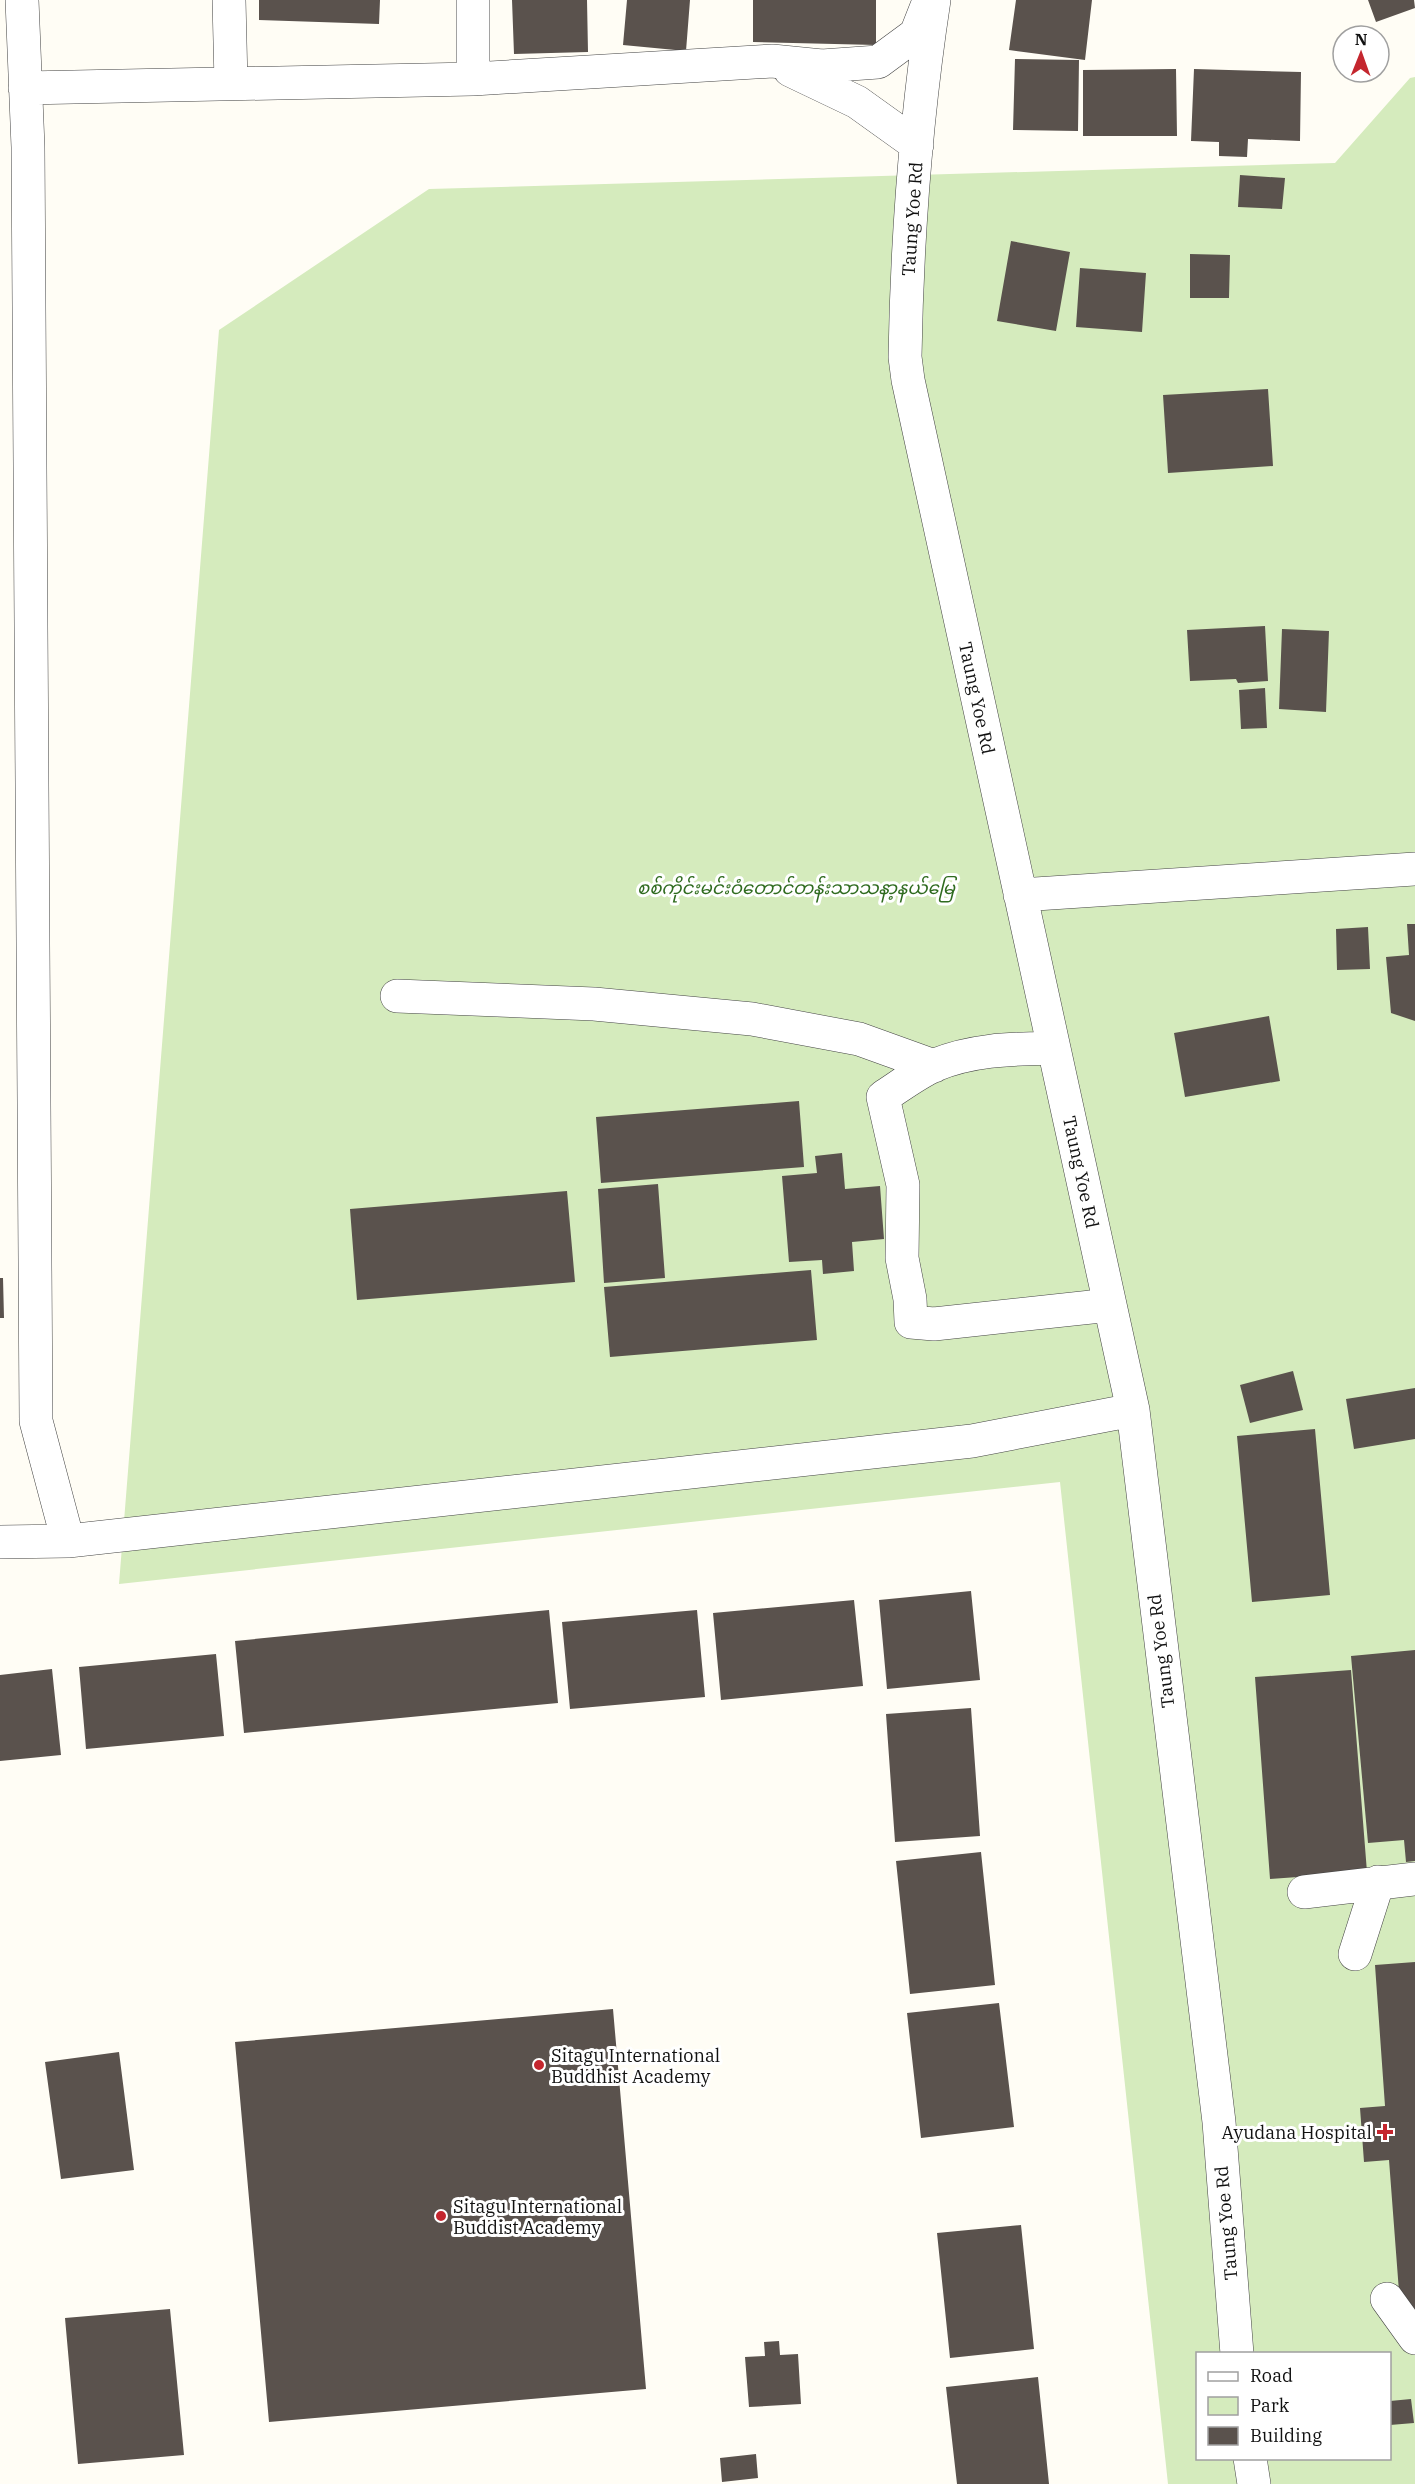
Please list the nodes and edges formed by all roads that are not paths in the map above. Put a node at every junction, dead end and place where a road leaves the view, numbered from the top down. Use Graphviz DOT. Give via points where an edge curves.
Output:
graph roads {
  1 [pos="22,0"];
  2 [pos="229,0"];
  3 [pos="473,0"];
  4 [pos="932,0"];
  5 [pos="772,61"];
  6 [pos="473,79"];
  7 [pos="231,83"];
  8 [pos="25,88"];
  9 [pos="917,146"];
  10 [pos="1415,869"];
  11 [pos="1020,896"];
  12 [pos="397,996"];
  13 [pos="1053,1048"];
  14 [pos="934,1066"];
  15 [pos="1110,1305"];
  16 [pos="1133,1410"];
  17 [pos="68,1541"];
  18 [pos="0,1542"];
  19 [pos="1415,1879"];
  20 [pos="1378,1882"];
  21 [pos="1304,1892"];
  22 [pos="1355,1954"];
  23 [pos="1387,2299"];
  24 [pos="1415,2338"];
  25 [pos="1238,2352"];
  26 [pos="1250,2460"];
  27 [pos="1254,2484"];
  1 -- 8 [label="street"];
  2 -- 7 [label="street"];
  3 -- 6 [label="street"];
  4 -- 5 [label="street" via="916,34 878,62 822,66"];
  4 -- 9 [label="street, Taung Yoe Rd"];
  5 -- 6 [label="street"];
  5 -- 9 [label="street" via="856,102"];
  6 -- 7 [label="street"];
  7 -- 8 [label="street"];
  8 -- 17 [label="street" via="36,1421"];
  9 -- 11 [label="street, Taung Yoe Rd" via="904,357"];
  10 -- 11 [label="street"];
  11 -- 13 [label="street, Taung Yoe Rd"];
  12 -- 14 [label="street" via="594,1004 752,1019 860,1039"];
  13 -- 14 [label="street" via="991,1050"];
  13 -- 15 [label="street, Taung Yoe Rd"];
  14 -- 15 [label="street" via="883,1097 903,1185 902,1258 911,1322 934,1324"];
  15 -- 16 [label="street, Taung Yoe Rd"];
  16 -- 17 [label="street" via="972,1441"];
  16 -- 25 [label="street, Taung Yoe Rd" via="1219,2122"];
  17 -- 18 [label="street"];
  19 -- 20 [label="street"];
  20 -- 21 [label="street"];
  20 -- 22 [label="street"];
  23 -- 24 [label="street"];
  26 -- 27 [label="street"];
}
